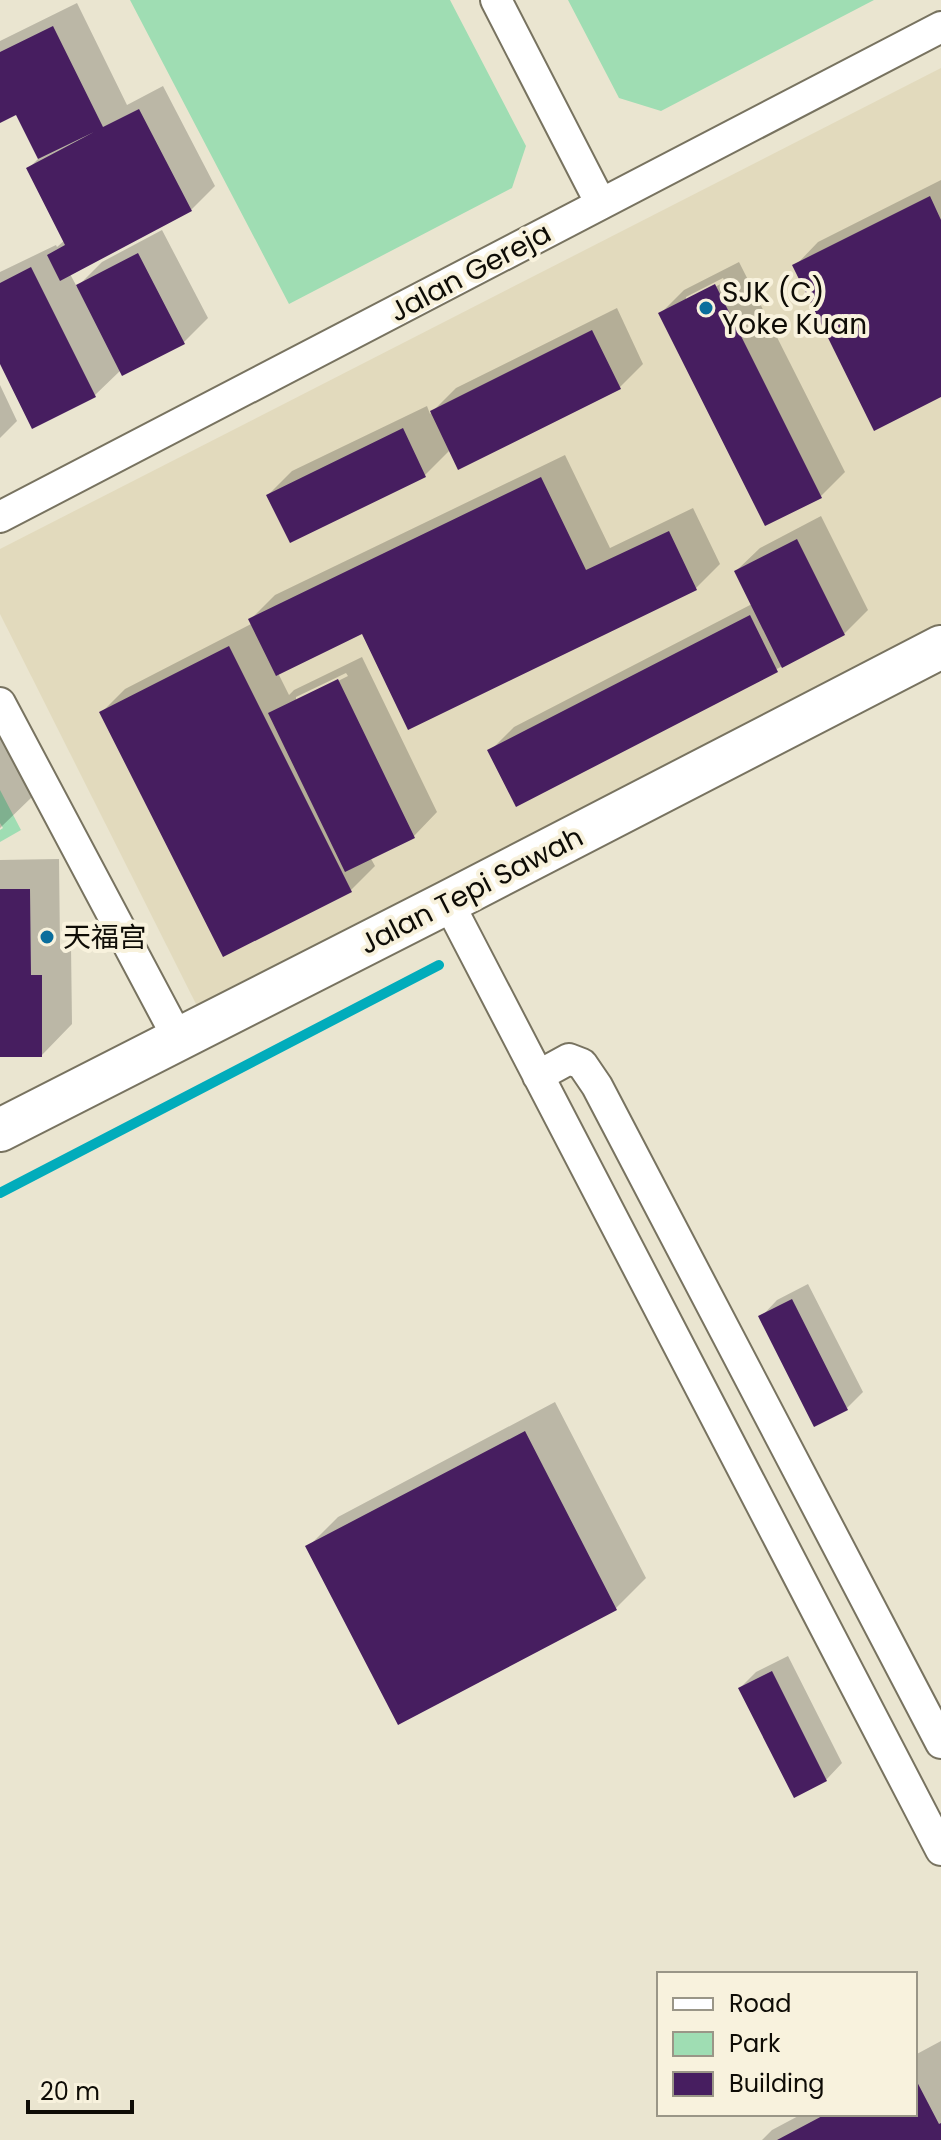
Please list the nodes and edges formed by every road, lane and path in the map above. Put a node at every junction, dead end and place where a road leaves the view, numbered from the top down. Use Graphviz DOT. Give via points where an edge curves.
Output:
graph roads {
  1 [pos="496,0"];
  2 [pos="941,27"];
  3 [pos="601,204"];
  4 [pos="0,517"];
  5 [pos="941,647"];
  6 [pos="0,703"];
  7 [pos="448,902"];
  8 [pos="179,1040"];
  9 [pos="538,1076"];
  10 [pos="0,1130"];
  11 [pos="941,1743"];
  12 [pos="941,1850"];
  1 -- 3 [label="street"];
  2 -- 3 [label="street, Jalan Gereja"];
  3 -- 4 [label="street, Jalan Gereja"];
  5 -- 7 [label="street, Jalan Tepi Sawah"];
  6 -- 8 [label="street"];
  7 -- 8 [label="street, Jalan Tepi Sawah"];
  7 -- 9 [label="street"];
  8 -- 10 [label="street, Jalan Tepi Sawah"];
  9 -- 11 [label="street" via="569,1059 582,1064 597,1086"];
  9 -- 12 [label="street"];
}
